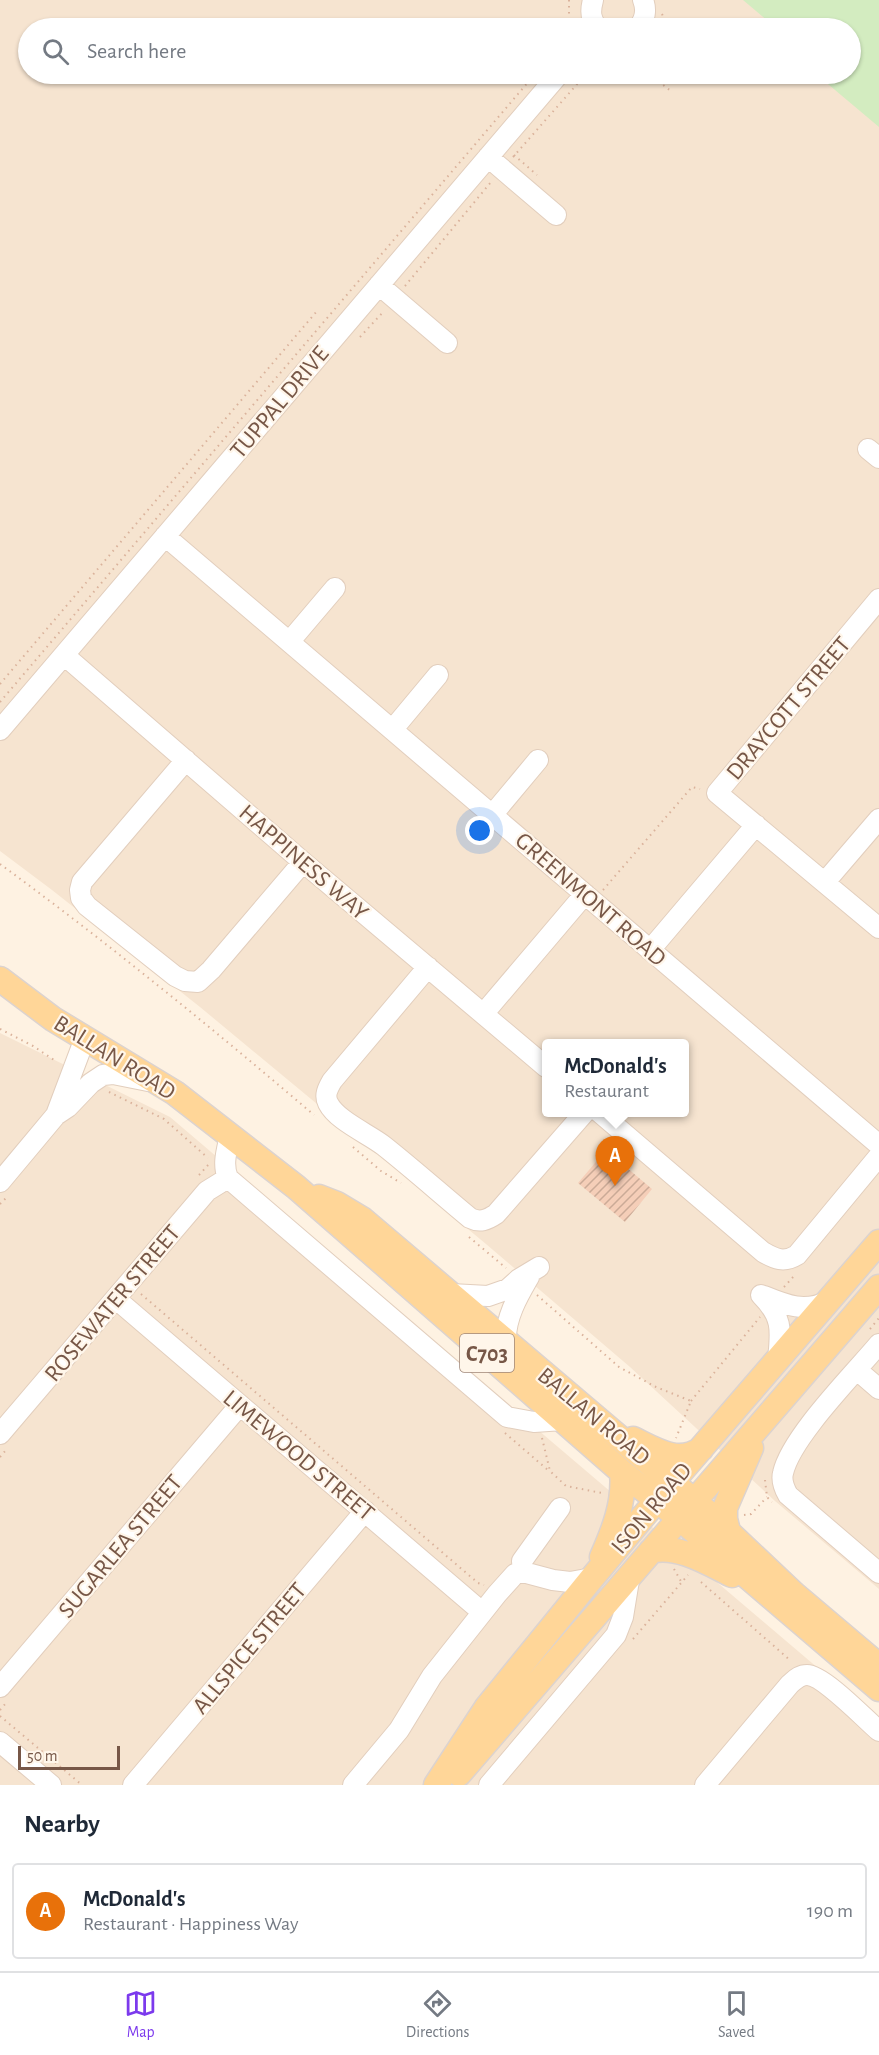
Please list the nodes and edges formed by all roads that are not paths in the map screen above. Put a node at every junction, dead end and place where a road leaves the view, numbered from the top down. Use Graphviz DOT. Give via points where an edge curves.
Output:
graph roads {
  1 [pos="552,84"];
  2 [pos="495,163"];
  3 [pos="556,215"];
  4 [pos="379,285"];
  5 [pos="447,343"];
  6 [pos="165,536"];
  7 [pos="335,588"];
  8 [pos="879,599"];
  9 [pos="290,641"];
  10 [pos="64,655"];
  11 [pos="438,675"];
  12 [pos="393,729"];
  13 [pos="0,730"];
  14 [pos="186,760"];
  15 [pos="538,760"];
  16 [pos="493,814"];
  17 [pos="879,819"];
  18 [pos="756,825"];
  19 [pos="303,862"];
  20 [pos="825,882"];
  21 [pos="589,897"];
  22 [pos="879,928"];
  23 [pos="650,950"];
  24 [pos="428,968"];
  25 [pos="0,979"];
  26 [pos="484,1013"];
  27 [pos="85,1038"];
  28 [pos="542,1064"];
  29 [pos="160,1084"];
  30 [pos="56,1115"];
  31 [pos="581,1117"];
  32 [pos="604,1117"];
  33 [pos="230,1136"];
  34 [pos="878,1156"];
  35 [pos="227,1173"];
  36 [pos="0,1182"];
  37 [pos="296,1187"];
  38 [pos="879,1242"];
  39 [pos="879,1287"];
  40 [pos="451,1294"];
  41 [pos="828,1301"];
  42 [pos="121,1304"];
  43 [pos="872,1340"];
  44 [pos="506,1341"];
  45 [pos="778,1360"];
  46 [pos="857,1370"];
  47 [pos="879,1389"];
  48 [pos="240,1405"];
  49 [pos="770,1415"];
  50 [pos="563,1420"];
  51 [pos="604,1425"];
  52 [pos="4,1441"];
  53 [pos="701,1449"];
  54 [pos="622,1472"];
  55 [pos="672,1482"];
  56 [pos="657,1501"];
  57 [pos="560,1508"];
  58 [pos="686,1510"];
  59 [pos="365,1511"];
  60 [pos="728,1531"];
  61 [pos="651,1551"];
  62 [pos="523,1572"];
  63 [pos="879,1573"];
  64 [pos="630,1574"];
  65 [pos="592,1578"];
  66 [pos="764,1591"];
  67 [pos="482,1612"];
  68 [pos="879,1666"];
  69 [pos="0,1687"];
  70 [pos="879,1689"];
  71 [pos="879,1731"];
  72 [pos="0,1742"];
  73 [pos="51,1785"];
  74 [pos="133,1785"];
  75 [pos="354,1785"];
  76 [pos="436,1785"];
  77 [pos="449,1785"];
  78 [pos="489,1785"];
  79 [pos="705,1785"];
  1 -- 2 [label="street, TUPPAL DRIVE"];
  2 -- 3 [label="street"];
  2 -- 4 [label="street, TUPPAL DRIVE"];
  4 -- 5 [label="street"];
  4 -- 6 [label="street, TUPPAL DRIVE"];
  6 -- 9 [label="street, GREENMONT ROAD"];
  6 -- 10 [label="street, TUPPAL DRIVE"];
  7 -- 9 [label="street"];
  8 -- 18 [label="street, DRAYCOTT STREET" via="717,793"];
  9 -- 12 [label="street, GREENMONT ROAD"];
  10 -- 13 [label="street, TUPPAL DRIVE"];
  10 -- 14 [label="street, HAPPINESS WAY"];
  11 -- 12 [label="street"];
  12 -- 16 [label="street, GREENMONT ROAD"];
  14 -- 19 [label="street, HAPPINESS WAY"];
  14 -- 19 [label="street" via="82,882 81,898 96,914 175,976 198,982"];
  15 -- 16 [label="street"];
  16 -- 21 [label="street, GREENMONT ROAD"];
  17 -- 20 [label="street"];
  18 -- 20 [label="street, DRAYCOTT STREET"];
  18 -- 23 [label="street"];
  19 -- 24 [label="street, HAPPINESS WAY"];
  20 -- 22 [label="street, DRAYCOTT STREET"];
  21 -- 23 [label="street, GREENMONT ROAD"];
  21 -- 26 [label="street"];
  23 -- 34 [label="street, GREENMONT ROAD"];
  24 -- 26 [label="street, HAPPINESS WAY"];
  24 -- 31 [label="street" via="332,1081 326,1096 332,1108 476,1221 496,1214"];
  25 -- 27 [label="main road, BALLAN ROAD / C703"];
  26 -- 28 [label="street, HAPPINESS WAY"];
  27 -- 29 [label="main road, BALLAN ROAD / C703"];
  27 -- 30 [label="street"];
  29 -- 30 [label="street" via="131,1076 103,1075"];
  29 -- 33 [label="main road, BALLAN ROAD / C703"];
  30 -- 36 [label="street"];
  32 -- 34 [label="street" via="774,1259 790,1260 797,1255"];
  33 -- 35 [label="street"];
  33 -- 37 [label="main road, BALLAN ROAD / C703"];
  35 -- 42 [label="street, ROSEWATER STREET" via="207,1191"];
  35 -- 50 [label="street, BALLAN ROAD" via="507,1417 534,1422"];
  37 -- 40 [label="main road, BALLAN ROAD / C703" via="362,1219"];
  37 -- 50 [label="main road, BALLAN ROAD / C703"];
  38 -- 41 [label="main road, ISON ROAD"];
  39 -- 49 [label="main road, ISON ROAD"];
  40 -- 44 [label="main road, BALLAN ROAD / C703"];
  40 -- 44 [label="street" via="488,1296 529,1276 505,1328"];
  41 -- 45 [label="main road, ISON ROAD"];
  41 -- 45 [label="street" via="804,1308 761,1295 779,1320"];
  42 -- 48 [label="street, LIMEWOOD STREET"];
  42 -- 52 [label="street, ROSEWATER STREET"];
  43 -- 46 [label="street"];
  44 -- 51 [label="main road, BALLAN ROAD / C703"];
  45 -- 53 [label="main road, ISON ROAD"];
  46 -- 47 [label="street"];
  46 -- 63 [label="street" via="804,1432 782,1475 783,1485 788,1495"];
  48 -- 59 [label="street, LIMEWOOD STREET"];
  48 -- 69 [label="street, SUGARLEA STREET"];
  49 -- 58 [label="main road, ISON ROAD"];
  49 -- 60 [label="main road" via="751,1447 725,1508"];
  50 -- 54 [label="main road, BALLAN ROAD / C703"];
  51 -- 53 [label="main road" via="670,1455 685,1457"];
  51 -- 55 [label="main road, BALLAN ROAD / C703"];
  53 -- 55 [label="main road, ISON ROAD"];
  54 -- 56 [label="main road, BALLAN ROAD / C703"];
  54 -- 65 [label="main road" via="623,1488 610,1540"];
  55 -- 56 [label="main road, ISON ROAD"];
  55 -- 58 [label="main road, BALLAN ROAD / C703"];
  56 -- 58 [label="main road, BALLAN ROAD / C703"];
  56 -- 65 [label="main road, ISON ROAD"];
  57 -- 62 [label="street" via="522,1561"];
  58 -- 60 [label="main road, BALLAN ROAD / C703"];
  58 -- 61 [label="main road, ISON ROAD"];
  58 -- 66 [label="main road, BALLAN ROAD / C703"];
  59 -- 67 [label="street, LIMEWOOD STREET"];
  59 -- 74 [label="street, ALLSPICE STREET"];
  60 -- 68 [label="main road, BALLAN ROAD / C703"];
  61 -- 64 [label="main road, ISON ROAD"];
  61 -- 66 [label="main road" via="678,1552"];
  62 -- 65 [label="street" via="570,1582"];
  62 -- 67 [label="street" via="507,1581"];
  64 -- 77 [label="main road, ISON ROAD"];
  64 -- 78 [label="street" via="616,1635"];
  65 -- 76 [label="main road, ISON ROAD" via="487,1707"];
  66 -- 70 [label="main road, BALLAN ROAD / C703"];
  67 -- 75 [label="street" via="432,1676 399,1730"];
  71 -- 79 [label="street" via="825,1683 802,1675 790,1684"];
  72 -- 73 [label="street"];
}
